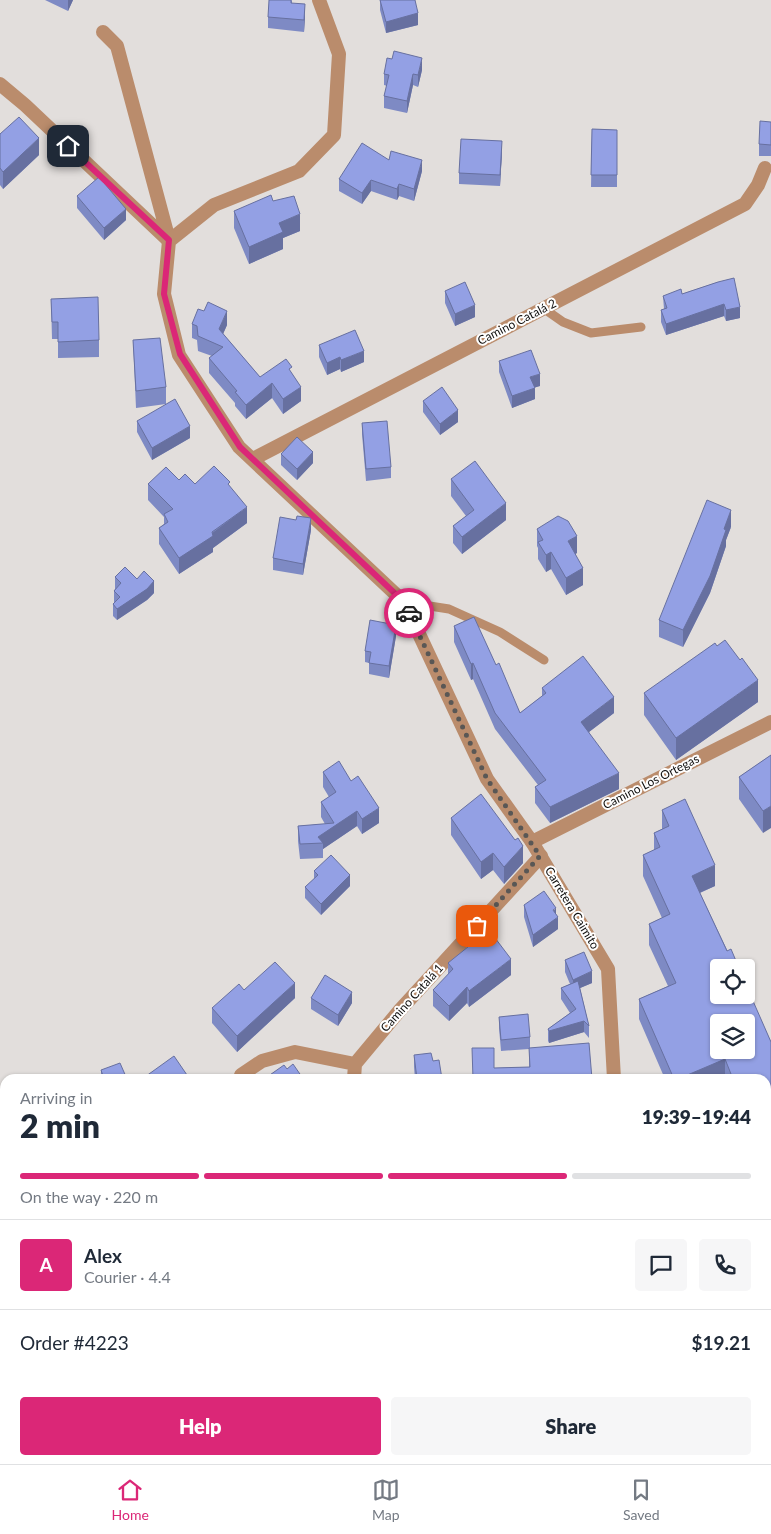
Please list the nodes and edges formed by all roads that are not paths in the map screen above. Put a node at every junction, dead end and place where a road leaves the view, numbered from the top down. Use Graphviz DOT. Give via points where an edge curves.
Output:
graph roads {
  1 [pos="318,0"];
  2 [pos="103,32"];
  3 [pos="0,84"];
  4 [pos="765,168"];
  5 [pos="169,240"];
  6 [pos="543,308"];
  7 [pos="641,328"];
  8 [pos="253,459"];
  9 [pos="404,602"];
  10 [pos="544,660"];
  11 [pos="771,722"];
  12 [pos="532,842"];
  13 [pos="540,856"];
  14 [pos="355,1064"];
  15 [pos="242,1074"];
  16 [pos="354,1074"];
  17 [pos="614,1074"];
  1 -- 5 [label="street" via="339,54 334,135 299,171 214,205"];
  2 -- 5 [label="street" via="116,46"];
  3 -- 5 [label="street"];
  4 -- 6 [label="street, Camino Catalá 2" via="758,186 745,204"];
  5 -- 8 [label="street, Carretera Caimito" via="164,294 180,354 240,447"];
  6 -- 7 [label="lane" via="563,322 590,333"];
  6 -- 8 [label="street, Camino Catalá 2"];
  8 -- 9 [label="street, Carretera Caimito"];
  9 -- 10 [label="lane" via="449,609 500,632"];
  9 -- 12 [label="street, Carretera Caimito" via="487,779"];
  11 -- 12 [label="street, Camino Los Ortegas"];
  12 -- 13 [label="street, Carretera Caimito"];
  13 -- 14 [label="street, Camino Catalá 1"];
  13 -- 17 [label="street, Carretera Caimito" via="608,968"];
  14 -- 15 [label="street" via="295,1052 262,1061"];
  14 -- 16 [label="street"];
}
